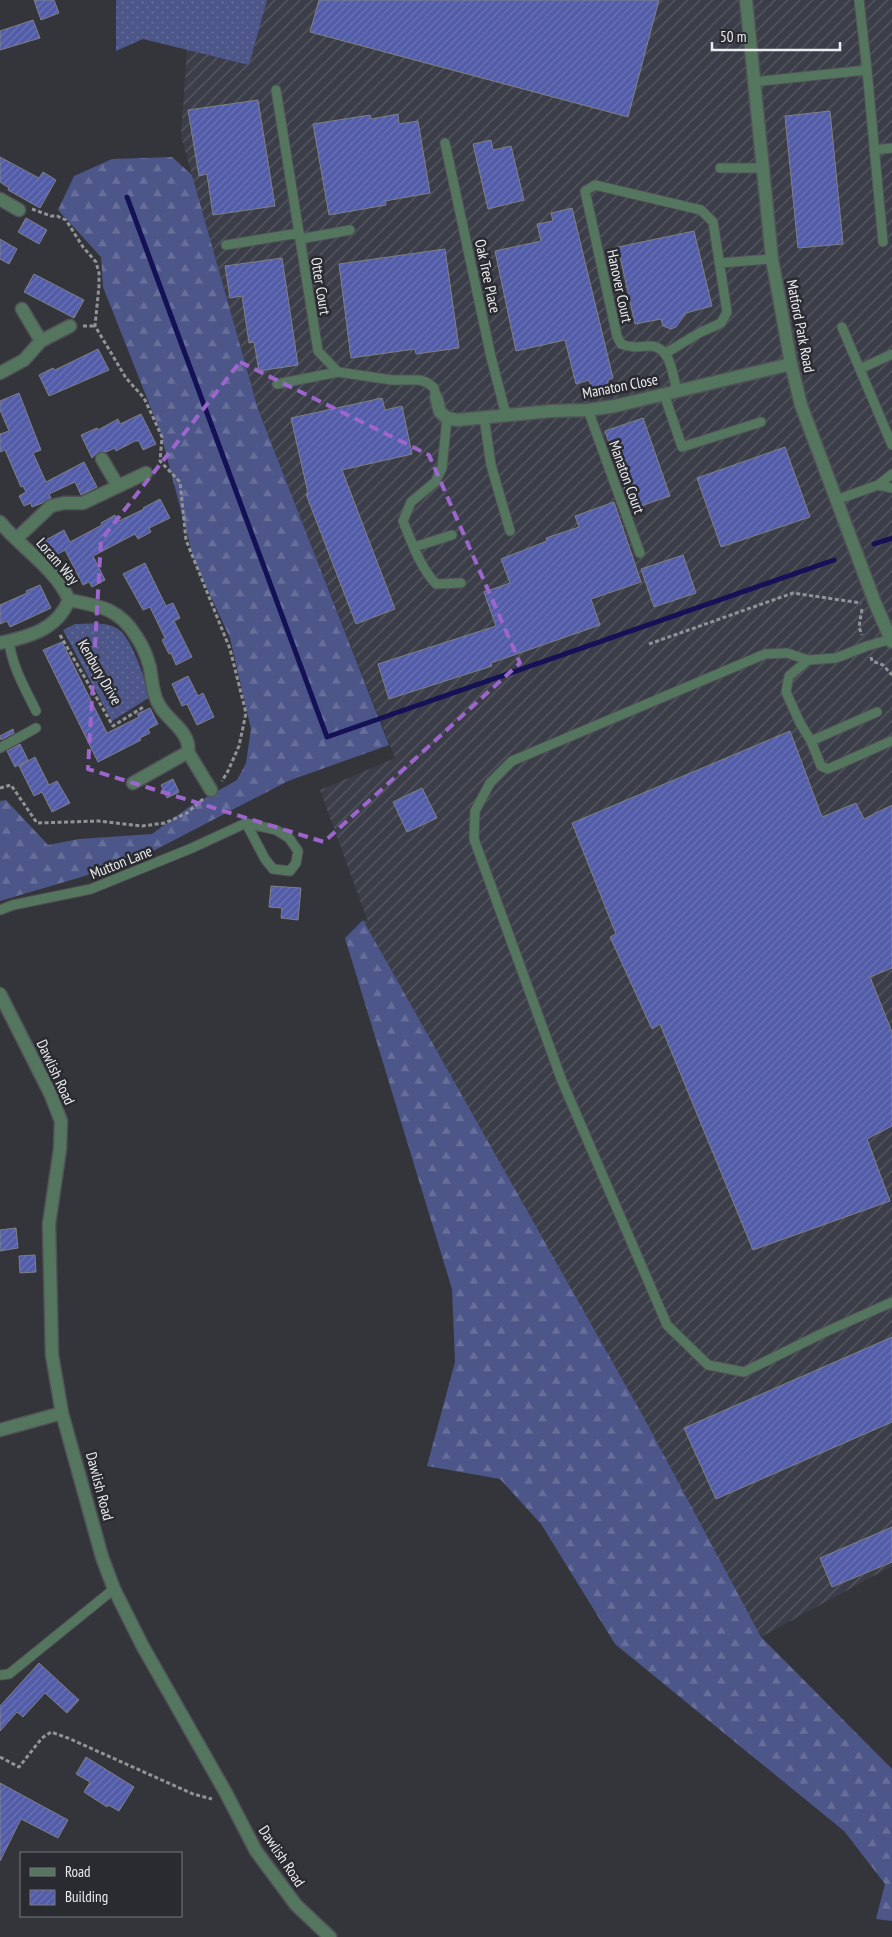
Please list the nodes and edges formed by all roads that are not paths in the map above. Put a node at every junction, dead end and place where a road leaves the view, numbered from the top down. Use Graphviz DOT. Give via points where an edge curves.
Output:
graph roads {
  1 [pos="746,0"];
  2 [pos="859,0"];
  3 [pos="867,70"];
  4 [pos="753,82"];
  5 [pos="276,90"];
  6 [pos="445,143"];
  7 [pos="892,148"];
  8 [pos="874,150"];
  9 [pos="720,168"];
  10 [pos="762,168"];
  11 [pos="0,198"];
  12 [pos="19,210"];
  13 [pos="350,230"];
  14 [pos="300,236"];
  15 [pos="883,242"];
  16 [pos="226,245"];
  17 [pos="772,259"];
  18 [pos="719,263"];
  19 [pos="22,309"];
  20 [pos="70,326"];
  21 [pos="842,327"];
  22 [pos="41,340"];
  23 [pos="666,353"];
  24 [pos="892,354"];
  25 [pos="791,364"];
  26 [pos="860,369"];
  27 [pos="0,372"];
  28 [pos="338,372"];
  29 [pos="277,384"];
  30 [pos="677,391"];
  31 [pos="664,394"];
  32 [pos="436,397"];
  33 [pos="588,410"];
  34 [pos="506,415"];
  35 [pos="484,417"];
  36 [pos="447,418"];
  37 [pos="761,422"];
  38 [pos="892,445"];
  39 [pos="102,459"];
  40 [pos="146,473"];
  41 [pos="892,474"];
  42 [pos="878,485"];
  43 [pos="118,486"];
  44 [pos="892,488"];
  45 [pos="836,500"];
  46 [pos="0,522"];
  47 [pos="510,531"];
  48 [pos="452,535"];
  49 [pos="16,539"];
  50 [pos="414,547"];
  51 [pos="640,553"];
  52 [pos="461,583"];
  53 [pos="69,600"];
  54 [pos="892,641"];
  55 [pos="4,642"];
  56 [pos="808,660"];
  57 [pos="36,711"];
  58 [pos="877,712"];
  59 [pos="36,728"];
  60 [pos="811,741"];
  61 [pos="891,741"];
  62 [pos="0,748"];
  63 [pos="188,752"];
  64 [pos="133,783"];
  65 [pos="211,790"];
  66 [pos="246,823"];
  67 [pos="0,910"];
  68 [pos="0,994"];
  69 [pos="892,1302"];
  70 [pos="62,1414"];
  71 [pos="0,1430"];
  72 [pos="114,1589"];
  73 [pos="0,1675"];
  74 [pos="330,1937"];
  1 -- 4 [label="street, Matford Park Road"];
  2 -- 3 [label="lane"];
  3 -- 4 [label="lane"];
  3 -- 8 [label="lane"];
  4 -- 10 [label="street, Matford Park Road"];
  5 -- 14 [label="lane, Otter Court"];
  6 -- 34 [label="lane, Oak Tree Place"];
  7 -- 8 [label="lane"];
  8 -- 15 [label="lane"];
  9 -- 10 [label="lane"];
  10 -- 17 [label="street, Matford Park Road"];
  11 -- 12 [label="street"];
  13 -- 14 [label="lane"];
  14 -- 16 [label="lane"];
  14 -- 28 [label="lane, Otter Court" via="318,351"];
  17 -- 18 [label="lane"];
  17 -- 25 [label="street, Matford Park Road"];
  18 -- 23 [label="lane" via="727,312 720,323"];
  18 -- 23 [label="lane, Hanover Court" via="713,222 701,210 595,185 585,191 617,336 621,344 628,347 652,346 662,348"];
  19 -- 22 [label="street"];
  20 -- 22 [label="street"];
  21 -- 26 [label="lane"];
  22 -- 27 [label="street" via="24,360"];
  23 -- 30 [label="lane"];
  24 -- 26 [label="lane"];
  25 -- 30 [label="street, Manaton Close"];
  25 -- 45 [label="street, Matford Park Road" via="801,406"];
  26 -- 38 [label="lane"];
  28 -- 29 [label="lane"];
  28 -- 32 [label="lane" via="392,380 420,380 434,388"];
  30 -- 31 [label="street, Manaton Close"];
  31 -- 33 [label="street, Manaton Close"];
  31 -- 37 [label="lane" via="682,447"];
  32 -- 36 [label="street" via="440,412"];
  33 -- 34 [label="street, Manaton Close"];
  33 -- 51 [label="lane, Manaton Court"];
  34 -- 35 [label="street, Manaton Close"];
  35 -- 36 [label="street, Manaton Close"];
  35 -- 47 [label="lane" via="491,465"];
  36 -- 50 [label="lane" via="442,468 435,482 411,502 403,521"];
  39 -- 43 [label="street"];
  40 -- 43 [label="street"];
  41 -- 42 [label="lane"];
  42 -- 44 [label="lane"];
  42 -- 45 [label="lane"];
  43 -- 49 [label="street" via="83,502 51,506"];
  45 -- 54 [label="street, Matford Park Road"];
  46 -- 49 [label="street, Loram Way"];
  48 -- 50 [label="lane"];
  49 -- 53 [label="street, Loram Way" via="42,564"];
  50 -- 52 [label="lane" via="436,584"];
  53 -- 55 [label="street" via="66,608 44,630"];
  53 -- 63 [label="street, Loram Way" via="111,610 129,625 148,659 156,700 184,734"];
  54 -- 56 [label="lane" via="836,658"];
  55 -- 57 [label="lane"];
  56 -- 60 [label="lane" via="788,676 786,692"];
  56 -- 69 [label="lane" via="787,653 765,654 512,760 490,783 475,811 474,839 562,1081 667,1325 708,1365 744,1372"];
  58 -- 60 [label="lane"];
  59 -- 62 [label="lane"];
  60 -- 61 [label="lane" via="821,766 828,769"];
  63 -- 64 [label="street"];
  63 -- 65 [label="street, Loram Way"];
  66 -- 66 [label="lane" via="274,869 290,871 296,863 298,851 290,838 276,830"];
  66 -- 67 [label="lane, Mutton Lane" via="91,889"];
  68 -- 70 [label="street, Dawlish Road" via="50,1092 61,1121 49,1224 52,1355"];
  70 -- 71 [label="street"];
  70 -- 72 [label="street, Dawlish Road"];
  72 -- 73 [label="lane" via="9,1674"];
  72 -- 74 [label="street, Dawlish Road" via="256,1851 296,1905"];
}
